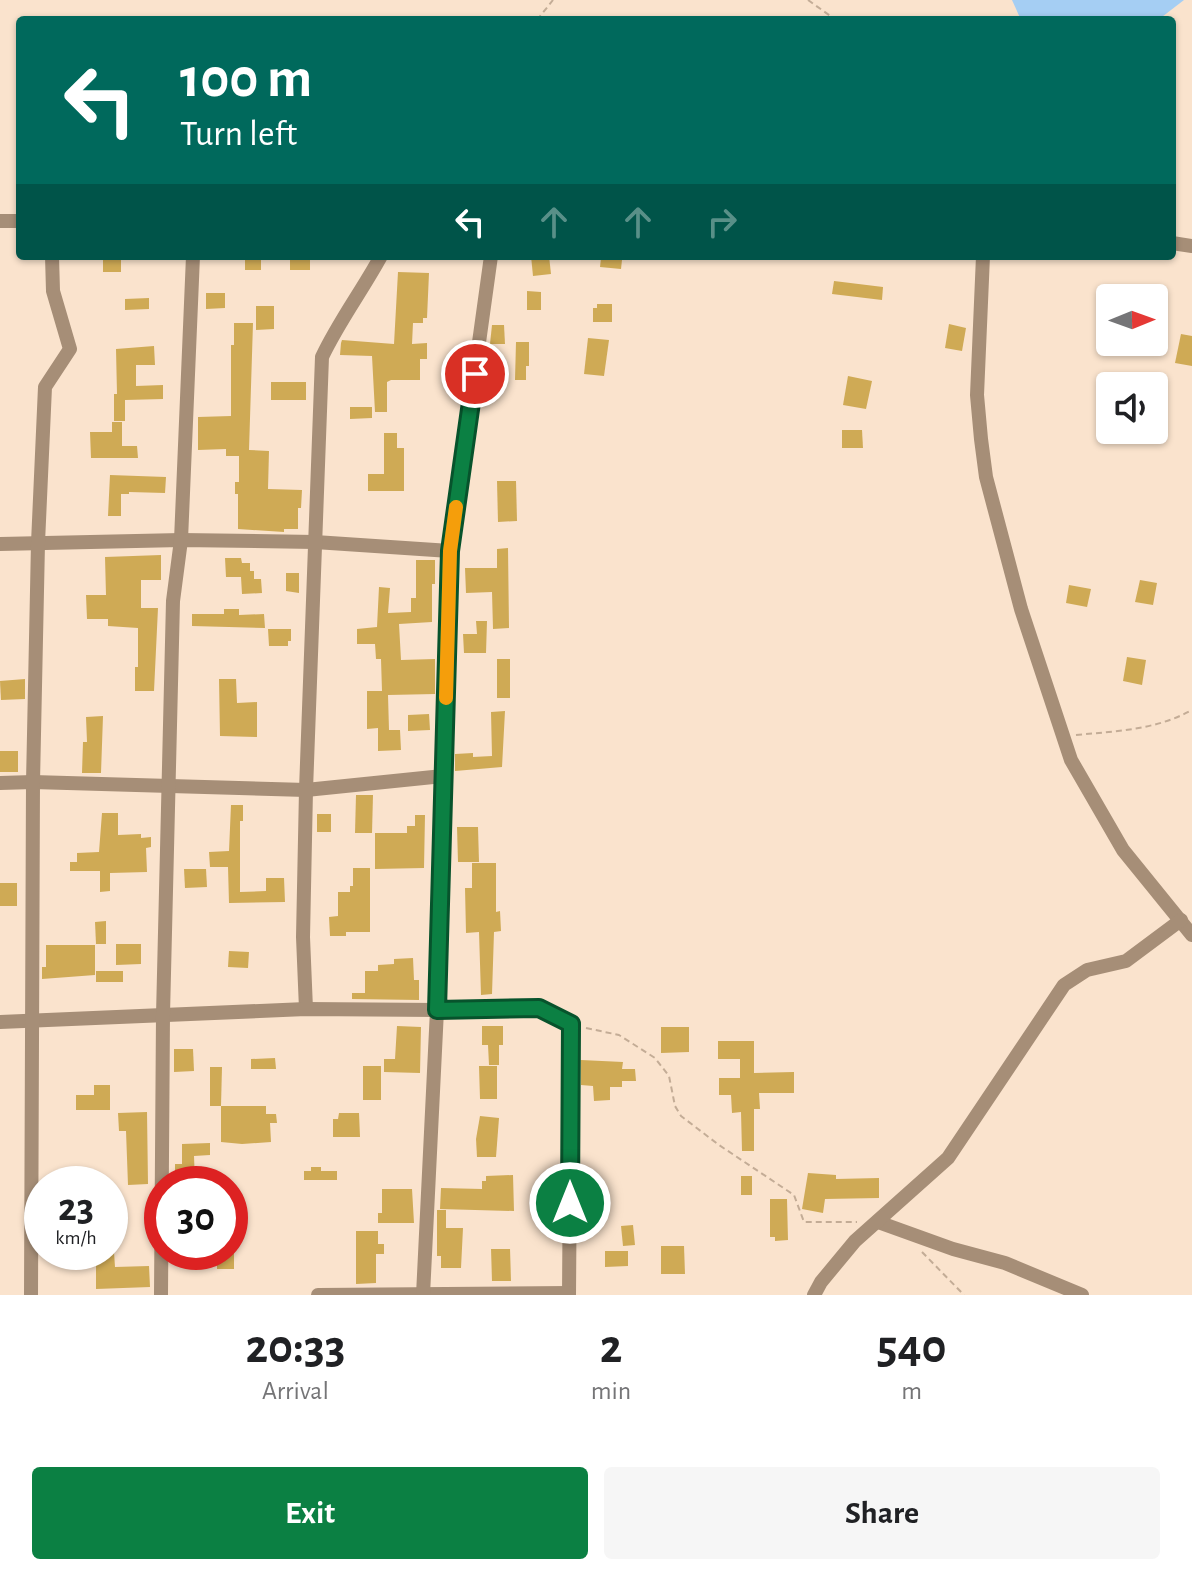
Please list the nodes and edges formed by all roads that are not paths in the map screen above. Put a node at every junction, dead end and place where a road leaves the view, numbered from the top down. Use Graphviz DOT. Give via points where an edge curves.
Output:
graph roads {
  1 [pos="52,260"];
  2 [pos="193,260"];
  3 [pos="379,260"];
  4 [pos="490,260"];
  5 [pos="983,260"];
  6 [pos="181,540"];
  7 [pos="315,542"];
  8 [pos="38,543"];
  9 [pos="0,544"];
  10 [pos="450,551"];
  11 [pos="443,776"];
  12 [pos="33,782"];
  13 [pos="0,783"];
  14 [pos="170,787"];
  15 [pos="306,790"];
  16 [pos="1181,920"];
  17 [pos="1192,935"];
  18 [pos="306,1009"];
  19 [pos="437,1010"];
  20 [pos="163,1015"];
  21 [pos="33,1020"];
  22 [pos="0,1022"];
  23 [pos="878,1222"];
  24 [pos="423,1294"];
  25 [pos="569,1294"];
  26 [pos="31,1295"];
  27 [pos="161,1295"];
  28 [pos="318,1295"];
  29 [pos="814,1295"];
  30 [pos="1082,1295"];
  1 -- 8 [label="street" via="53,291 70,349 45,387"];
  2 -- 6 [label="street"];
  3 -- 7 [label="street" via="322,357"];
  4 -- 10 [label="street"];
  5 -- 16 [label="street" via="977,395 986,477 1021,609 1071,760 1123,850"];
  6 -- 7 [label="street"];
  6 -- 8 [label="street"];
  6 -- 14 [label="street" via="173,601"];
  7 -- 10 [label="street"];
  7 -- 15 [label="street"];
  8 -- 9 [label="street"];
  8 -- 12 [label="street"];
  10 -- 11 [label="street"];
  11 -- 15 [label="street"];
  11 -- 19 [label="street"];
  12 -- 13 [label="street"];
  12 -- 14 [label="street"];
  12 -- 21 [label="street"];
  14 -- 15 [label="street"];
  14 -- 20 [label="street"];
  15 -- 18 [label="street"];
  16 -- 17 [label="street"];
  16 -- 23 [label="street" via="1126,961 1087,970 1064,985 948,1158"];
  18 -- 19 [label="street"];
  18 -- 20 [label="street"];
  19 -- 24 [label="street"];
  19 -- 25 [label="street" via="539,1008 571,1024"];
  20 -- 21 [label="street"];
  20 -- 27 [label="street"];
  21 -- 22 [label="street"];
  21 -- 26 [label="street"];
  23 -- 29 [label="street" via="855,1241"];
  23 -- 30 [label="street" via="1005,1263"];
  24 -- 25 [label="street"];
  24 -- 28 [label="street"];
}
